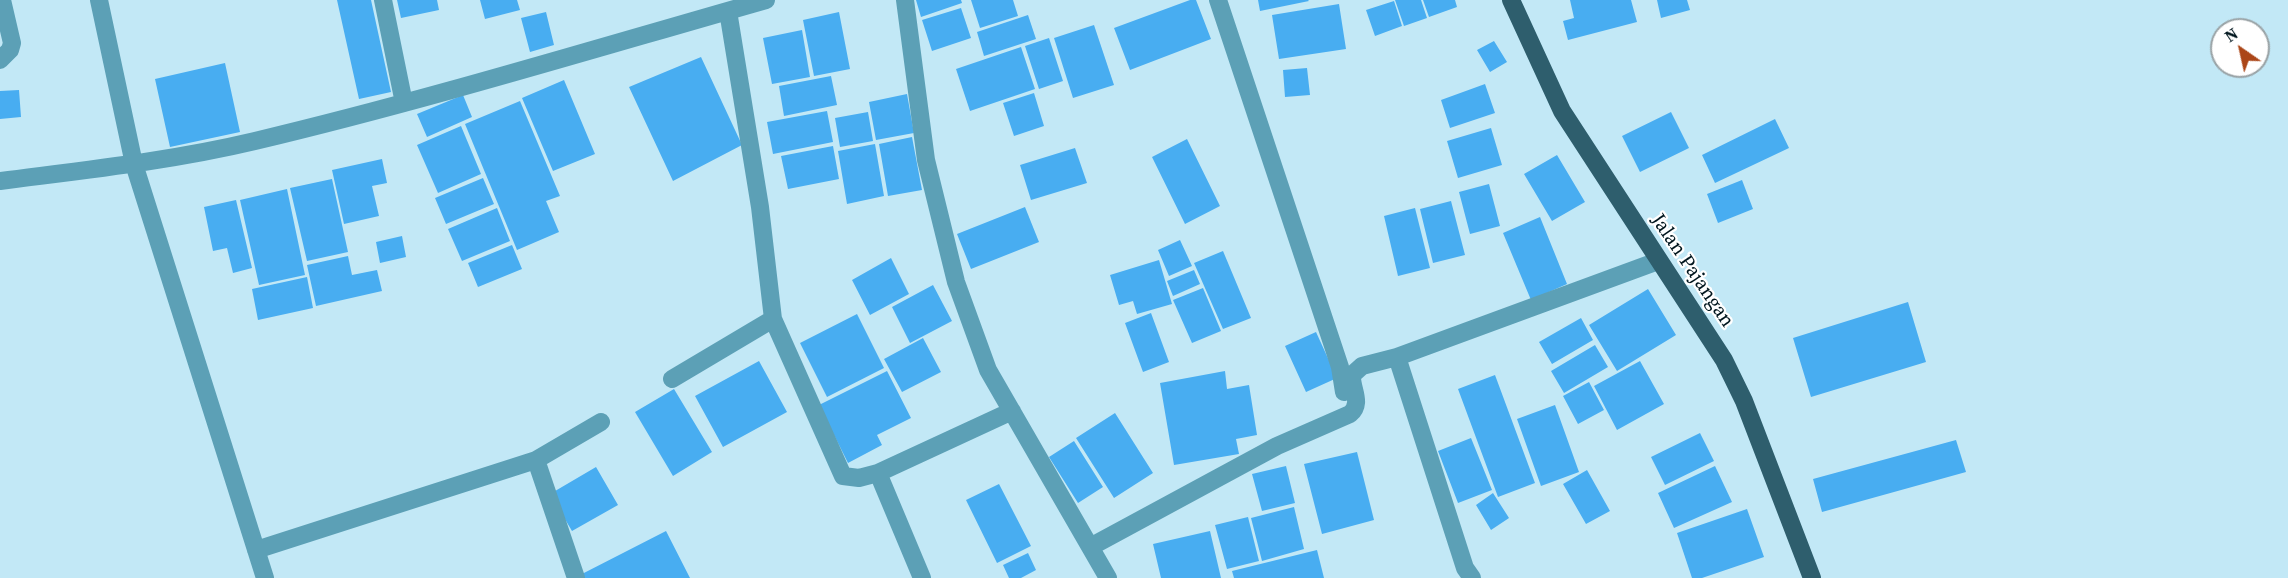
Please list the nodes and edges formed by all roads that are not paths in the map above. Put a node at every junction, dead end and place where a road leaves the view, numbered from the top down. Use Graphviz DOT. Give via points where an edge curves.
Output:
graph roads {
  1 [pos="2,0"];
  2 [pos="99,0"];
  3 [pos="383,0"];
  4 [pos="766,0"];
  5 [pos="905,0"];
  6 [pos="1218,0"];
  7 [pos="1511,0"];
  8 [pos="728,11"];
  9 [pos="0,60"];
  10 [pos="404,103"];
  11 [pos="134,164"];
  12 [pos="0,181"];
  13 [pos="1658,261"];
  14 [pos="773,319"];
  15 [pos="1397,357"];
  16 [pos="672,379"];
  17 [pos="1012,411"];
  18 [pos="1344,417"];
  19 [pos="601,422"];
  20 [pos="536,460"];
  21 [pos="878,473"];
  22 [pos="1092,546"];
  23 [pos="256,550"];
  24 [pos="265,578"];
  25 [pos="576,578"];
  26 [pos="922,578"];
  27 [pos="1108,578"];
  28 [pos="1472,578"];
  29 [pos="1812,578"];
  1 -- 9 [label="street" via="12,43"];
  2 -- 11 [label="street"];
  3 -- 10 [label="street"];
  4 -- 8 [label="street"];
  5 -- 17 [label="street" via="926,160 956,282 988,370"];
  6 -- 18 [label="street" via="1340,367"];
  7 -- 13 [label="main road, Jalan Pajangan" via="1551,92"];
  8 -- 10 [label="street"];
  8 -- 14 [label="street" via="760,207"];
  10 -- 11 [label="street" via="254,141"];
  11 -- 12 [label="street"];
  11 -- 23 [label="street"];
  13 -- 15 [label="street"];
  13 -- 29 [label="main road, Jalan Pajangan" via="1724,360 1744,401"];
  14 -- 16 [label="street"];
  14 -- 21 [label="street" via="843,476 859,478"];
  15 -- 18 [label="street" via="1355,370 1351,381 1357,402 1355,409"];
  15 -- 28 [label="street" via="1465,568"];
  17 -- 21 [label="street"];
  17 -- 22 [label="street"];
  18 -- 22 [label="street" via="1277,446"];
  19 -- 20 [label="street"];
  20 -- 23 [label="street"];
  20 -- 25 [label="street"];
  21 -- 26 [label="street"];
  22 -- 27 [label="street"];
  23 -- 24 [label="street"];
}
